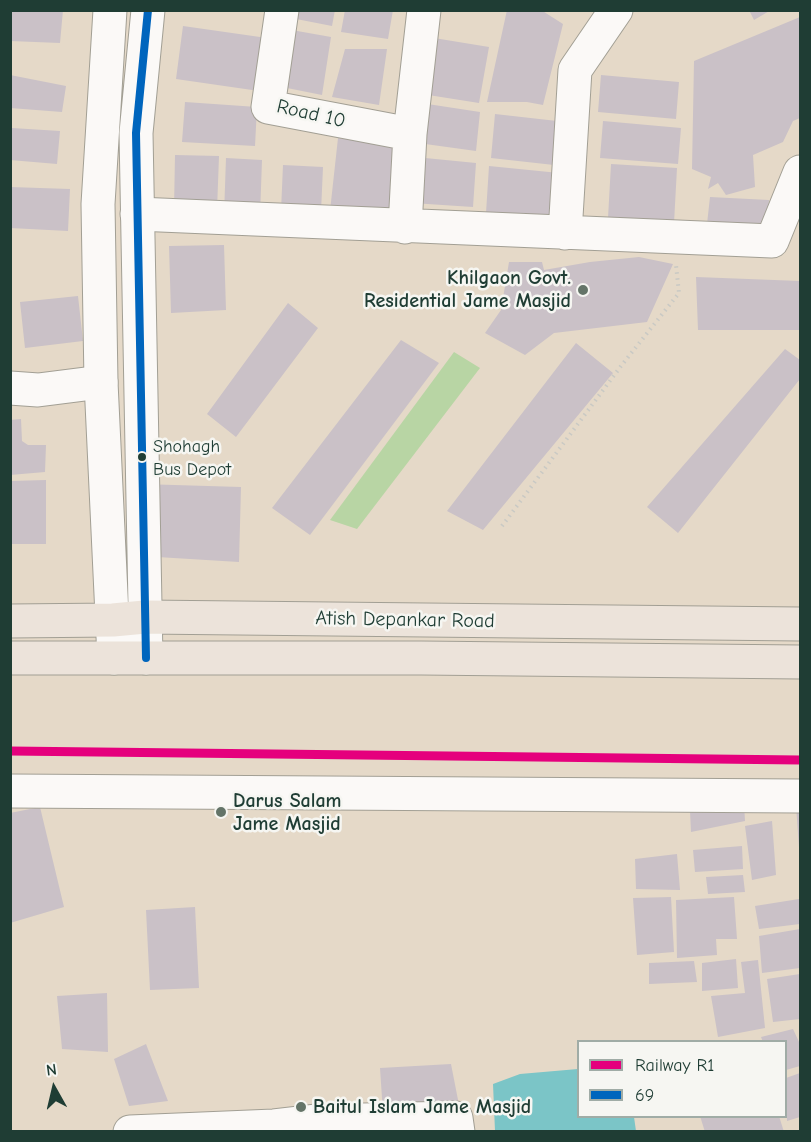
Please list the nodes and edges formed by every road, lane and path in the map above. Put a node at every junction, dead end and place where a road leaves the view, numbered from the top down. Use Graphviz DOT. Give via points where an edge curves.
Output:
graph roads {
  1 [pos="110,10"];
  2 [pos="148,10"];
  3 [pos="282,10"];
  4 [pos="424,10"];
  5 [pos="616,10"];
  6 [pos="410,134"];
  7 [pos="801,172"];
  8 [pos="136,214"];
  9 [pos="405,227"];
  10 [pos="565,232"];
  11 [pos="673,237"];
  12 [pos="786,242"];
  13 [pos="101,382"];
  14 [pos="10,388"];
  15 [pos="502,526"];
  16 [pos="145,616"];
  17 [pos="113,620"];
  18 [pos="10,621"];
  19 [pos="801,624"];
  20 [pos="10,658"];
  21 [pos="114,658"];
  22 [pos="146,658"];
  23 [pos="801,662"];
  24 [pos="10,791"];
  25 [pos="801,796"];
  26 [pos="130,1131"];
  27 [pos="458,1131"];
  1 -- 13 [label="street" via="98,204"];
  2 -- 8 [label="street" via="136,133"];
  3 -- 6 [label="street, Road 10" via="268,107"];
  4 -- 6 [label="street"];
  5 -- 10 [label="street" via="575,70"];
  6 -- 9 [label="street"];
  7 -- 12 [label="street"];
  8 -- 9 [label="street"];
  8 -- 16 [label="street"];
  9 -- 10 [label="street"];
  10 -- 11 [label="street"];
  11 -- 12 [label="street"];
  11 -- 15 [label="path" via="679,292"];
  13 -- 14 [label="street" via="38,390"];
  13 -- 17 [label="street"];
  16 -- 17 [label="main road, Atish Depankar Road"];
  16 -- 19 [label="main road, Atish Depankar Road"];
  16 -- 22 [label="street"];
  17 -- 18 [label="main road, Atish Depankar Road"];
  17 -- 21 [label="street"];
  20 -- 21 [label="main road, Atish Depankar Road"];
  21 -- 22 [label="main road, Atish Depankar Road"];
  22 -- 23 [label="main road, Atish Depankar Road"];
  24 -- 25 [label="street"];
  26 -- 27 [label="street" via="456,1118"];
}
